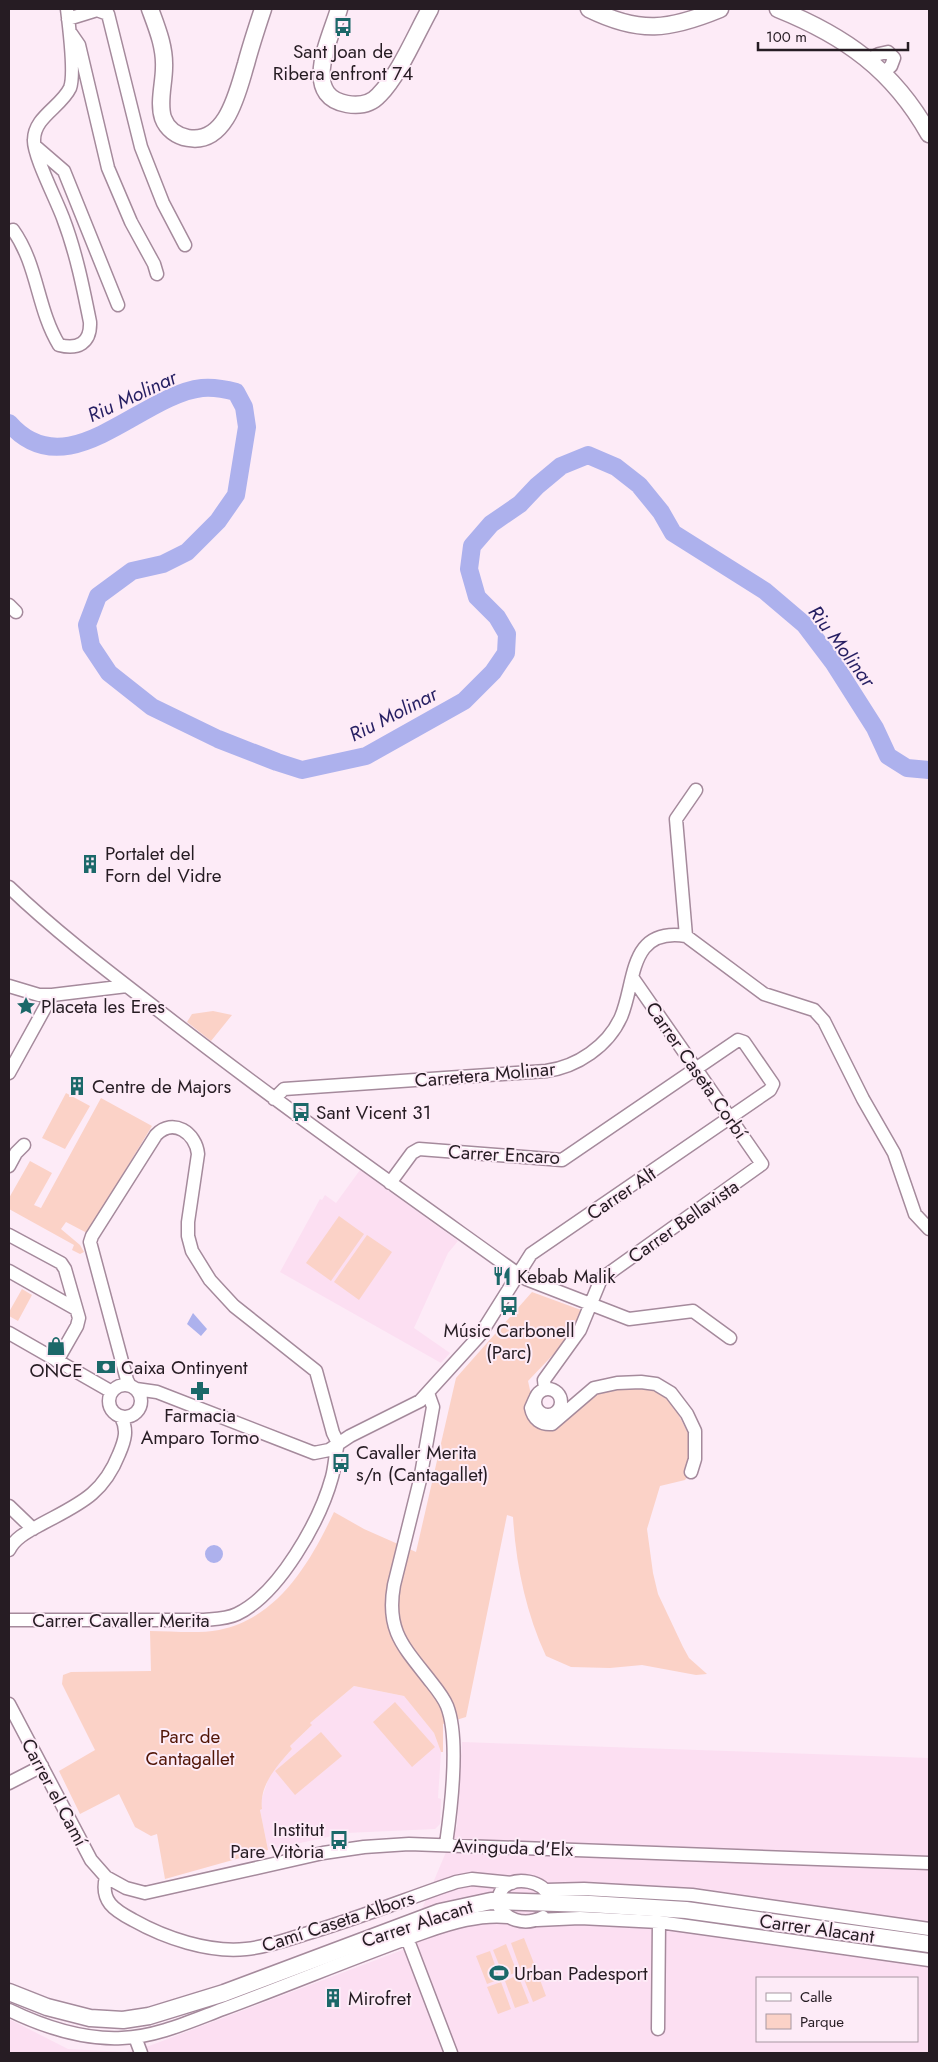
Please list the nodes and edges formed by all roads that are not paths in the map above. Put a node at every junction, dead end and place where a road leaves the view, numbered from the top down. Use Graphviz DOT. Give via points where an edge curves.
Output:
graph roads {
  1 [pos="150,9"];
  2 [pos="263,9"];
  3 [pos="339,9"];
  4 [pos="430,9"];
  5 [pos="589,9"];
  6 [pos="720,9"];
  7 [pos="778,9"];
  8 [pos="68,20"];
  9 [pos="929,134"];
  10 [pos="34,145"];
  11 [pos="14,230"];
  12 [pos="185,244"];
  13 [pos="157,274"];
  14 [pos="118,305"];
  15 [pos="696,790"];
  16 [pos="9,887"];
  17 [pos="686,936"];
  18 [pos="632,976"];
  19 [pos="9,986"];
  20 [pos="127,986"];
  21 [pos="52,995"];
  22 [pos="696,1068"];
  23 [pos="9,1073"];
  24 [pos="274,1099"];
  25 [pos="730,1118"];
  26 [pos="24,1145"];
  27 [pos="762,1164"];
  28 [pos="9,1166"];
  29 [pos="390,1183"];
  30 [pos="929,1229"];
  31 [pos="9,1235"];
  32 [pos="9,1271"];
  33 [pos="518,1274"];
  34 [pos="591,1304"];
  35 [pos="76,1309"];
  36 [pos="9,1333"];
  37 [pos="730,1338"];
  38 [pos="57,1360"];
  39 [pos="133,1387"];
  40 [pos="545,1389"];
  41 [pos="112,1392"];
  42 [pos="428,1393"];
  43 [pos="535,1399"];
  44 [pos="121,1417"];
  45 [pos="338,1443"];
  46 [pos="314,1453"];
  47 [pos="692,1472"];
  48 [pos="333,1473"];
  49 [pos="9,1506"];
  50 [pos="33,1529"];
  51 [pos="9,1550"];
  52 [pos="9,1620"];
  53 [pos="9,1704"];
  54 [pos="42,1766"];
  55 [pos="9,1783"];
  56 [pos="446,1844"];
  57 [pos="929,1863"];
  58 [pos="106,1878"];
  59 [pos="512,1883"];
  60 [pos="502,1906"];
  61 [pos="546,1906"];
  62 [pos="659,1922"];
  63 [pos="929,1928"];
  64 [pos="407,1938"];
  65 [pos="929,1944"];
  66 [pos="929,1960"];
  67 [pos="9,1992"];
  68 [pos="9,2010"];
  69 [pos="658,2029"];
  70 [pos="135,2037"];
  71 [pos="141,2053"];
  72 [pos="451,2053"];
  1 -- 2 [label="main road" via="162,44 163,117 176,134 194,139 214,132 229,113"];
  3 -- 4 [label="main road" via="320,74 321,83 332,98 355,105 367,104 380,95"];
  5 -- 6 [label="main road" via="628,24 661,27 689,22"];
  7 -- 9 [label="main road" via="821,28 869,59 911,103"];
  8 -- 10 [label="street" via="71,86 38,126"];
  8 -- 12 [label="street" via="97,10 108,14 141,147 163,203"];
  8 -- 13 [label="street" via="79,45 108,168"];
  10 -- 11 [label="street" via="76,257 90,322 90,332 84,342 69,347 59,344 54,338 33,268"];
  10 -- 14 [label="street" via="64,171"];
  15 -- 17 [label="street" via="676,819"];
  16 -- 20 [label="street" via="32,910"];
  17 -- 18 [label="street, Carretera Molinar" via="670,935 650,943 636,960"];
  17 -- 30 [label="street" via="764,994 814,1010 824,1021 862,1099 894,1153 915,1214"];
  18 -- 22 [label="street, Carrer Caseta Corbí"];
  18 -- 24 [label="street, Carretera Molinar" via="621,1018 608,1038 590,1054 563,1068 284,1090"];
  19 -- 21 [label="street" via="39,995"];
  20 -- 21 [label="street"];
  20 -- 24 [label="street"];
  21 -- 23 [label="street"];
  22 -- 25 [label="street, Carrer Caseta Corbí"];
  22 -- 25 [label="street, Carrer Alt" via="738,1040 744,1042 773,1084"];
  22 -- 29 [label="street, Carrer Encaro" via="562,1160 419,1149 412,1153"];
  24 -- 29 [label="street"];
  25 -- 27 [label="street, Carrer Caseta Corbí"];
  25 -- 33 [label="street, Carrer Alt" via="531,1254"];
  26 -- 28 [label="street"];
  27 -- 34 [label="street, Carrer Bellavista" via="601,1279"];
  29 -- 33 [label="street"];
  31 -- 35 [label="street" via="61,1263"];
  32 -- 35 [label="street"];
  33 -- 34 [label="street"];
  33 -- 42 [label="street, Carrer Alt" via="480,1335"];
  34 -- 37 [label="street" via="629,1319 693,1311"];
  34 -- 40 [label="street, Carrer Bellavista" via="580,1330 544,1380"];
  35 -- 38 [label="street" via="77,1326"];
  36 -- 38 [label="street"];
  38 -- 41 [label="street"];
  39 -- 41 [label="street" via="120,1386"];
  39 -- 44 [label="street" via="141,1396 139,1408 132,1416"];
  39 -- 45 [label="street" via="90,1242 156,1135 178,1128 192,1136 198,1154 188,1222 192,1251 210,1280 234,1306 316,1371"];
  39 -- 46 [label="street" via="157,1392"];
  40 -- 43 [label="street"];
  40 -- 43 [label="street" via="559,1394 562,1402 558,1411 542,1414 536,1408"];
  41 -- 44 [label="street" via="110,1406"];
  42 -- 45 [label="street, Carrer Alt" via="412,1406"];
  42 -- 56 [label="street" via="433,1407 420,1480 394,1585 391,1617 396,1633 409,1654 444,1700 453,1725 451,1803"];
  43 -- 47 [label="street" via="532,1413 538,1421 552,1424 594,1388 617,1383 656,1384 671,1393 695,1431"];
  44 -- 50 [label="street" via="126,1432 118,1458 104,1483 90,1496"];
  45 -- 46 [label="street, Carrer Alt" via="324,1452"];
  45 -- 48 [label="street, Carrer Cavaller Merita"];
  46 -- 48 [label="street" via="327,1462"];
  48 -- 52 [label="street, Carrer Cavaller Merita" via="312,1525 283,1573 259,1601 238,1614 204,1620"];
  49 -- 50 [label="street"];
  50 -- 51 [label="street"];
  53 -- 54 [label="street, Carrer el Camí"];
  54 -- 55 [label="street"];
  54 -- 58 [label="street, Carrer el Camí" via="91,1860"];
  56 -- 57 [label="street, Avinguda d'Elx"];
  56 -- 58 [label="street, Avinguda d'Elx" via="381,1845 323,1852 145,1893"];
  58 -- 59 [label="street, Camí Caseta Albors" via="103,1889 106,1898 126,1916 178,1938 235,1950 266,1946 325,1928 456,1882 472,1879"];
  59 -- 60 [label="street"];
  59 -- 61 [label="street, Camí Caseta Albors" via="533,1883"];
  60 -- 61 [label="main road, Carrer Alacant"];
  60 -- 61 [label="street" via="524,1922"];
  60 -- 64 [label="street, Carrer Alacant" via="494,1916 448,1924"];
  60 -- 67 [label="main road, Carrer Alacant" via="477,1902 440,1912 224,1993 149,2016 115,2020 84,2017"];
  61 -- 62 [label="street, Carrer Alacant" via="580,1918"];
  61 -- 63 [label="street, Carrer Alacant" via="584,1889 692,1895"];
  61 -- 65 [label="main road, Carrer Alacant" via="570,1903 698,1911"];
  62 -- 66 [label="street, Carrer Alacant"];
  62 -- 69 [label="street"];
  64 -- 70 [label="street, Carrer Alacant" via="195,2019"];
  64 -- 72 [label="street"];
  68 -- 70 [label="street, Carrer Alacant" via="54,2029 108,2038"];
  70 -- 71 [label="street"];
}
